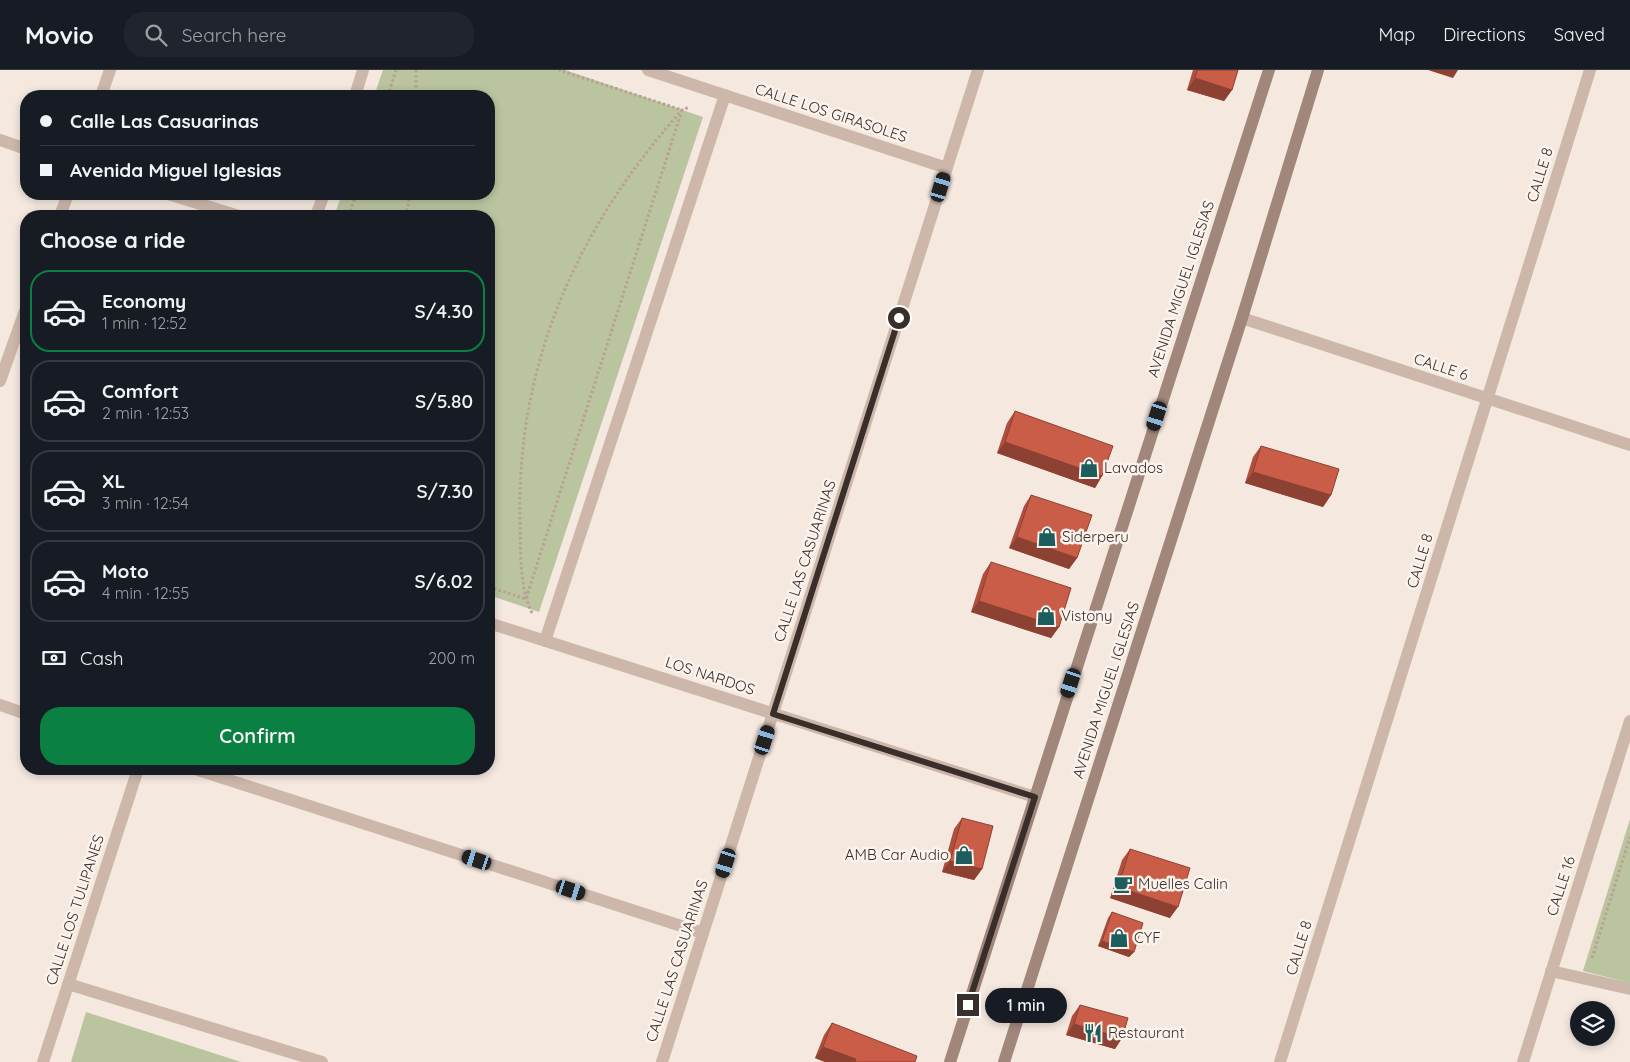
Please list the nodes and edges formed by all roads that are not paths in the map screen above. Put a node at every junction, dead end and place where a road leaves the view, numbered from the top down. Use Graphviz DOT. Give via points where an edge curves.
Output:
graph roads {
  1 [pos="110,70"];
  2 [pos="363,70"];
  3 [pos="648,70"];
  4 [pos="978,70"];
  5 [pos="1269,70"];
  6 [pos="1318,70"];
  7 [pos="1590,70"];
  8 [pos="103,90"];
  9 [pos="357,90"];
  10 [pos="725,95"];
  11 [pos="0,140"];
  12 [pos="20,147"];
  13 [pos="946,168"];
  14 [pos="187,200"];
  15 [pos="220,210"];
  16 [pos="1242,318"];
  17 [pos="20,325"];
  18 [pos="0,381"];
  19 [pos="1487,399"];
  20 [pos="1630,445"];
  21 [pos="495,625"];
  22 [pos="545,641"];
  23 [pos="0,705"];
  24 [pos="20,712"];
  25 [pos="773,714"];
  26 [pos="1630,720"];
  27 [pos="136,775"];
  28 [pos="214,775"];
  29 [pos="1035,797"];
  30 [pos="703,933"];
  31 [pos="1551,971"];
  32 [pos="68,984"];
  33 [pos="1630,989"];
  34 [pos="43,1062"];
  35 [pos="322,1062"];
  36 [pos="662,1062"];
  37 [pos="950,1062"];
  38 [pos="1004,1062"];
  39 [pos="1280,1062"];
  40 [pos="1523,1062"];
  1 -- 8 [label="street"];
  2 -- 9 [label="street"];
  3 -- 10 [label="street, CALLE LOS GIRASOLES"];
  4 -- 13 [label="street, CALLE LAS CASUARINAS"];
  5 -- 29 [label="main road, AVENIDA MIGUEL IGLESIAS"];
  6 -- 16 [label="main road, AVENIDA MIGUEL IGLESIAS"];
  7 -- 19 [label="street, CALLE 8"];
  10 -- 13 [label="street, CALLE LOS GIRASOLES"];
  10 -- 22 [label="street"];
  11 -- 12 [label="street"];
  13 -- 25 [label="street, CALLE LAS CASUARINAS"];
  14 -- 15 [label="street"];
  16 -- 19 [label="street, CALLE 6"];
  16 -- 38 [label="main road, AVENIDA MIGUEL IGLESIAS"];
  17 -- 18 [label="street"];
  19 -- 20 [label="street, CALLE 6"];
  19 -- 39 [label="street, CALLE 8"];
  21 -- 22 [label="street, LOS NARDOS"];
  22 -- 25 [label="street, LOS NARDOS"];
  23 -- 24 [label="street"];
  25 -- 29 [label="street, LOS NARDOS"];
  25 -- 30 [label="street, CALLE LAS CASUARINAS"];
  26 -- 31 [label="street, CALLE 16"];
  27 -- 32 [label="street, CALLE LOS TULIPANES"];
  28 -- 30 [label="street"];
  29 -- 37 [label="main road, AVENIDA MIGUEL IGLESIAS"];
  30 -- 36 [label="street, CALLE LAS CASUARINAS"];
  31 -- 33 [label="street"];
  31 -- 40 [label="street, CALLE 16"];
  32 -- 34 [label="street, CALLE LOS TULIPANES"];
  32 -- 35 [label="street"];
}
